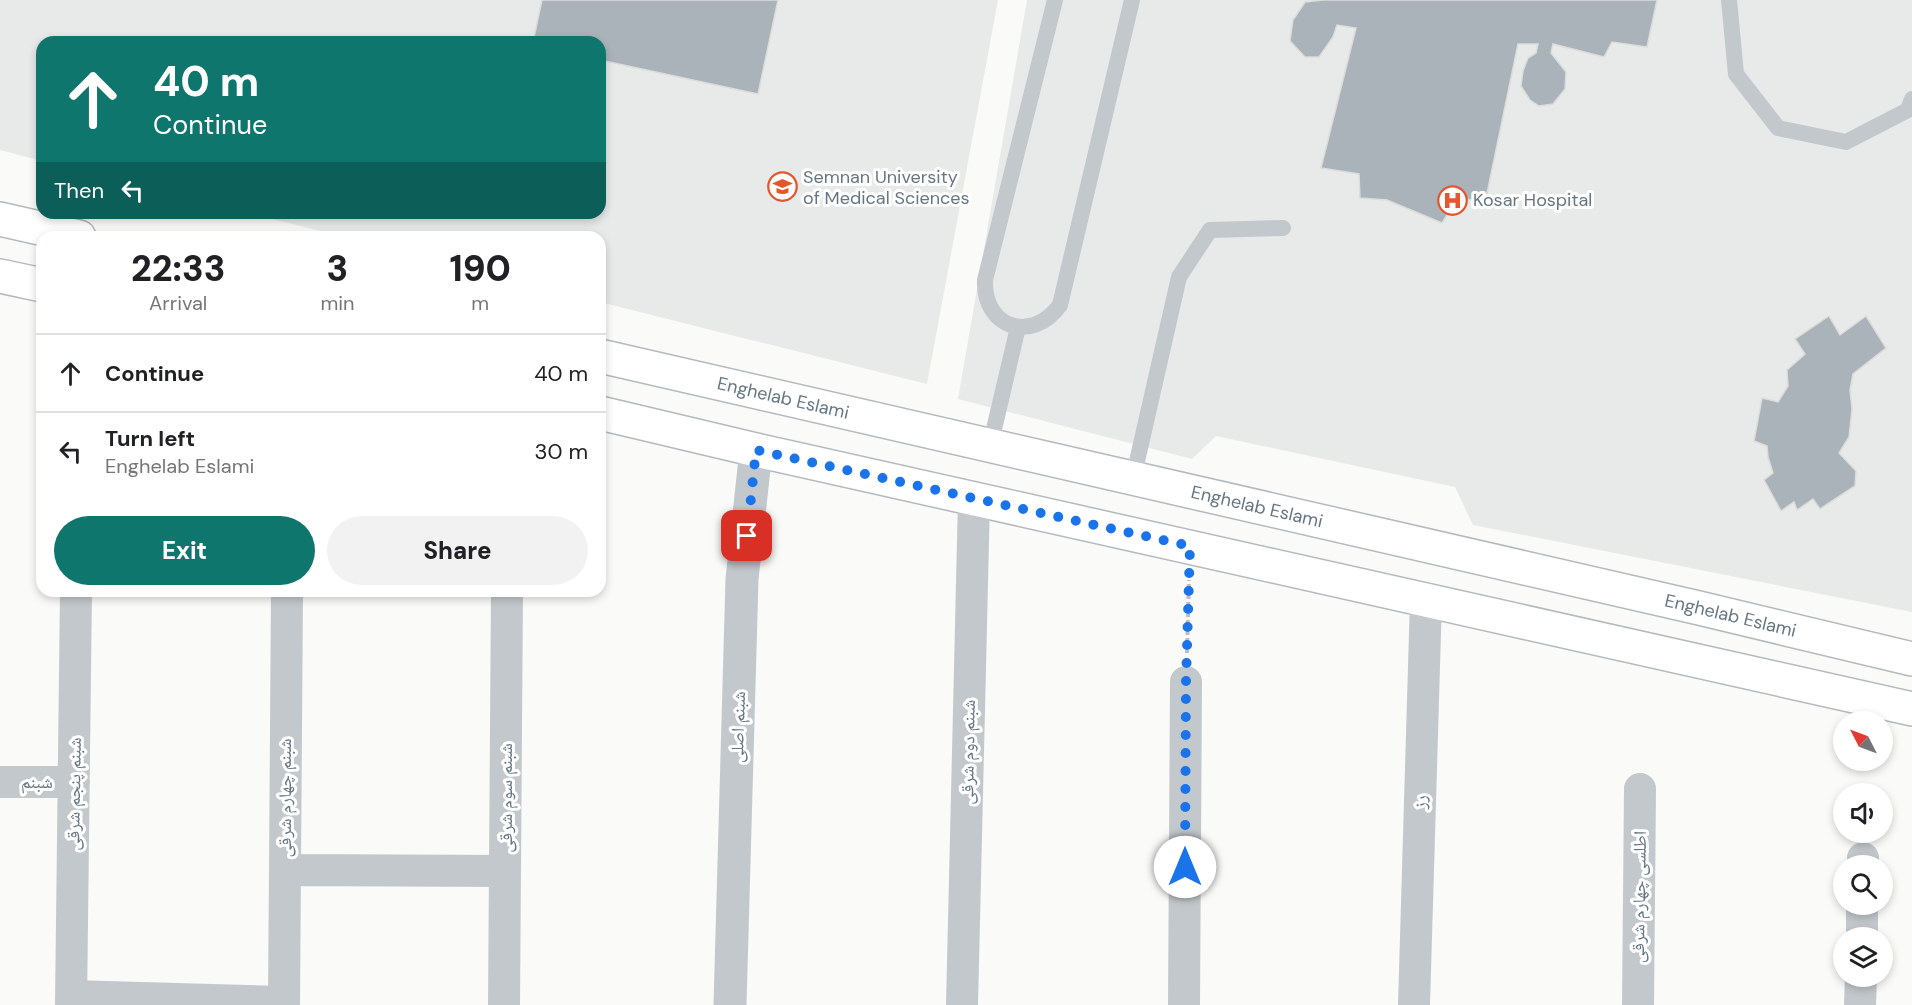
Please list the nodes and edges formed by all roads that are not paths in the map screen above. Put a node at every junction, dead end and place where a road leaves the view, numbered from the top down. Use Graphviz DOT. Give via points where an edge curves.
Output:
graph roads {
  1 [pos="1055,0"];
  2 [pos="1132,0"];
  3 [pos="1730,0"];
  4 [pos="1912,99"];
  5 [pos="0,219"];
  6 [pos="1283,228"];
  7 [pos="53,231"];
  8 [pos="0,276"];
  9 [pos="36,284"];
  10 [pos="1017,327"];
  11 [pos="606,357"];
  12 [pos="606,414"];
  13 [pos="990,446"];
  14 [pos="756,450"];
  15 [pos="1133,478"];
  16 [pos="974,499"];
  17 [pos="76,597"];
  18 [pos="287,597"];
  19 [pos="507,597"];
  20 [pos="1426,599"];
  21 [pos="1699,608"];
  22 [pos="1688,658"];
  23 [pos="1912,659"];
  24 [pos="1186,682"];
  25 [pos="1912,709"];
  26 [pos="0,782"];
  27 [pos="74,782"];
  28 [pos="1640,789"];
  29 [pos="285,870"];
  30 [pos="505,871"];
  31 [pos="1861,987"];
  32 [pos="71,1001"];
  33 [pos="284,1004"];
  34 [pos="504,1005"];
  35 [pos="730,1005"];
  36 [pos="963,1005"];
  37 [pos="1184,1005"];
  38 [pos="1414,1005"];
  39 [pos="1638,1005"];
  40 [pos="1860,1005"];
  1 -- 10 [label="lane" via="985,280 988,305 996,316"];
  2 -- 10 [label="lane" via="1060,305 1042,323"];
  3 -- 4 [label="lane" via="1736,74 1778,128 1846,142 1908,110"];
  5 -- 7 [label="main road"];
  6 -- 15 [label="lane" via="1210,230 1179,277"];
  8 -- 9 [label="main road"];
  10 -- 13 [label="lane"];
  11 -- 13 [label="main road, Enghelab Eslami"];
  12 -- 14 [label="main road"];
  13 -- 15 [label="main road, Enghelab Eslami"];
  14 -- 16 [label="main road"];
  14 -- 35 [label="street, شبنم اصلی" via="742,579"];
  15 -- 21 [label="main road, Enghelab Eslami"];
  16 -- 20 [label="main road"];
  16 -- 36 [label="street, شبنم دوم شرقی"];
  17 -- 27 [label="street, شبنم پنجم شرقی"];
  18 -- 29 [label="street, شبنم چهارم شرقی"];
  19 -- 30 [label="street, شبنم سوم شرقی"];
  20 -- 22 [label="main road"];
  20 -- 38 [label="street, رز"];
  21 -- 22 [label="main road"];
  21 -- 23 [label="main road, Enghelab Eslami"];
  22 -- 25 [label="main road"];
  24 -- 37 [label="street"];
  26 -- 27 [label="street, شبنم"];
  27 -- 32 [label="street, شبنم پنجم شرقی"];
  28 -- 39 [label="street, اطلسی چهارم شرقی"];
  29 -- 30 [label="street"];
  29 -- 33 [label="street, شبنم چهارم شرقی"];
  30 -- 34 [label="street, شبنم سوم شرقی"];
  31 -- 40 [label="street"];
  32 -- 33 [label="street"];
}
